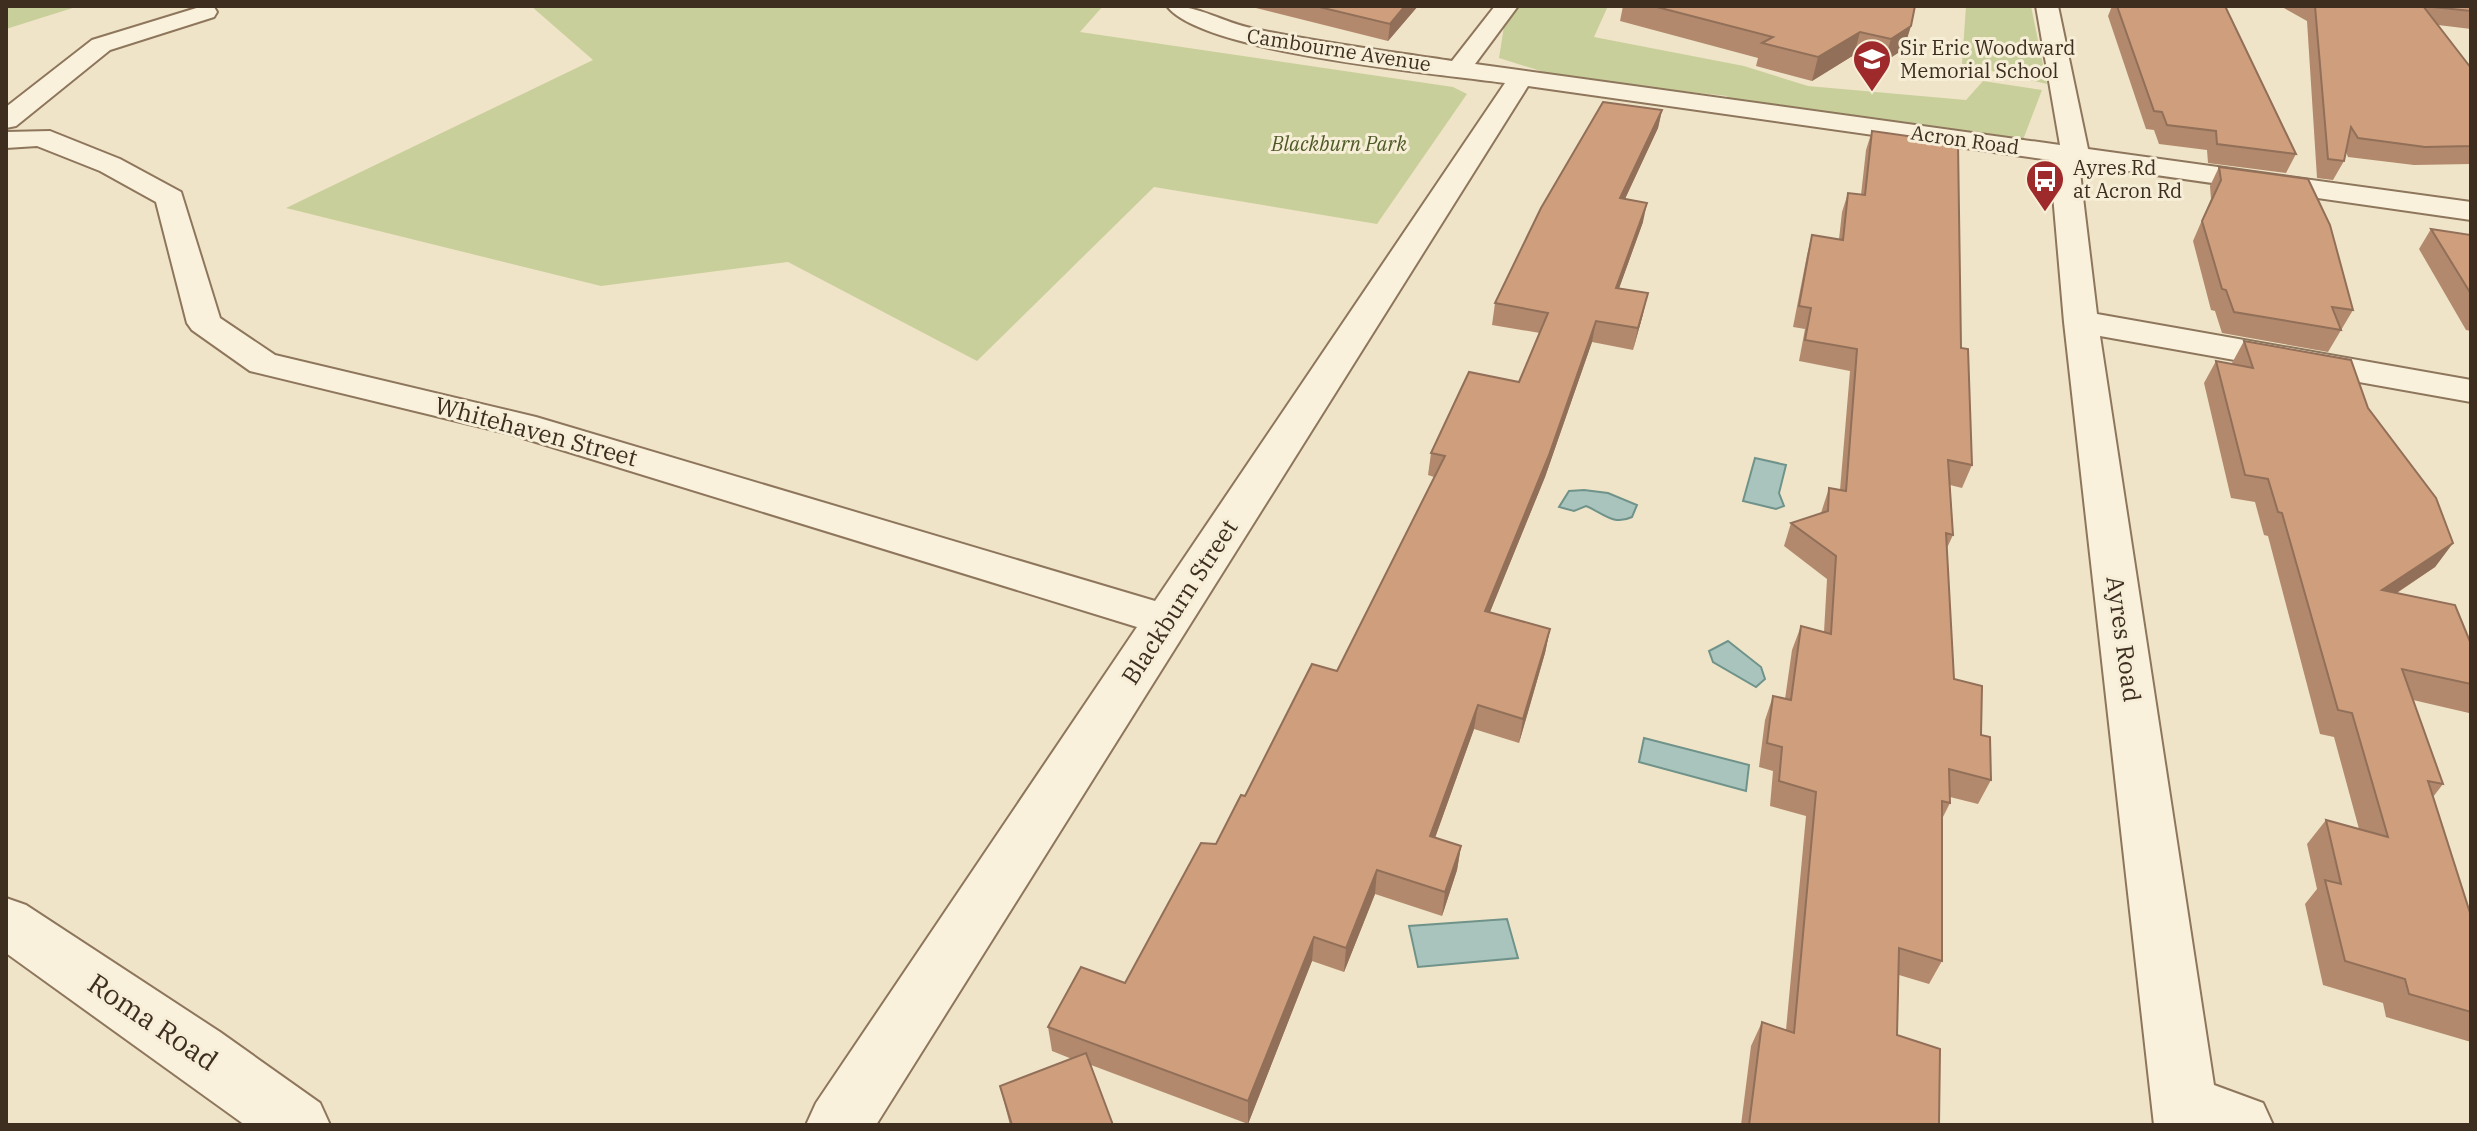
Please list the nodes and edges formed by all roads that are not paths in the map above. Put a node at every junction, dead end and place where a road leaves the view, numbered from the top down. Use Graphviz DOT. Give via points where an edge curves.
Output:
graph roads {
  1 [pos="1178,6"];
  2 [pos="1507,6"];
  3 [pos="2047,6"];
  4 [pos="206,12"];
  5 [pos="1458,70"];
  6 [pos="1520,79"];
  7 [pos="6,120"];
  8 [pos="6,140"];
  9 [pos="2069,154"];
  10 [pos="2471,211"];
  11 [pos="2081,322"];
  12 [pos="2471,391"];
  13 [pos="1168,621"];
  14 [pos="6,922"];
  15 [pos="2204,1119"];
  16 [pos="297,1125"];
  17 [pos="839,1125"];
  1 -- 5 [label="street, Cambourne Avenue" via="1217,28 1259,40"];
  2 -- 5 [label="street"];
  3 -- 9 [label="street, Ayres Road" via="2075,148"];
  4 -- 7 [label="street" via="101,45"];
  5 -- 6 [label="street, Acron Road"];
  6 -- 9 [label="street, Acron Road"];
  6 -- 13 [label="street, Blackburn Street"];
  8 -- 13 [label="street, Whitehaven Street" via="40,137 110,165 170,198 204,323 263,363 522,425"];
  9 -- 10 [label="street, Acron Road"];
  9 -- 11 [label="street, Ayres Road" via="2064,161"];
  11 -- 12 [label="street"];
  11 -- 15 [label="street, Ayres Road"];
  13 -- 17 [label="street, Blackburn Street"];
  14 -- 16 [label="street, Roma Road"];
}
